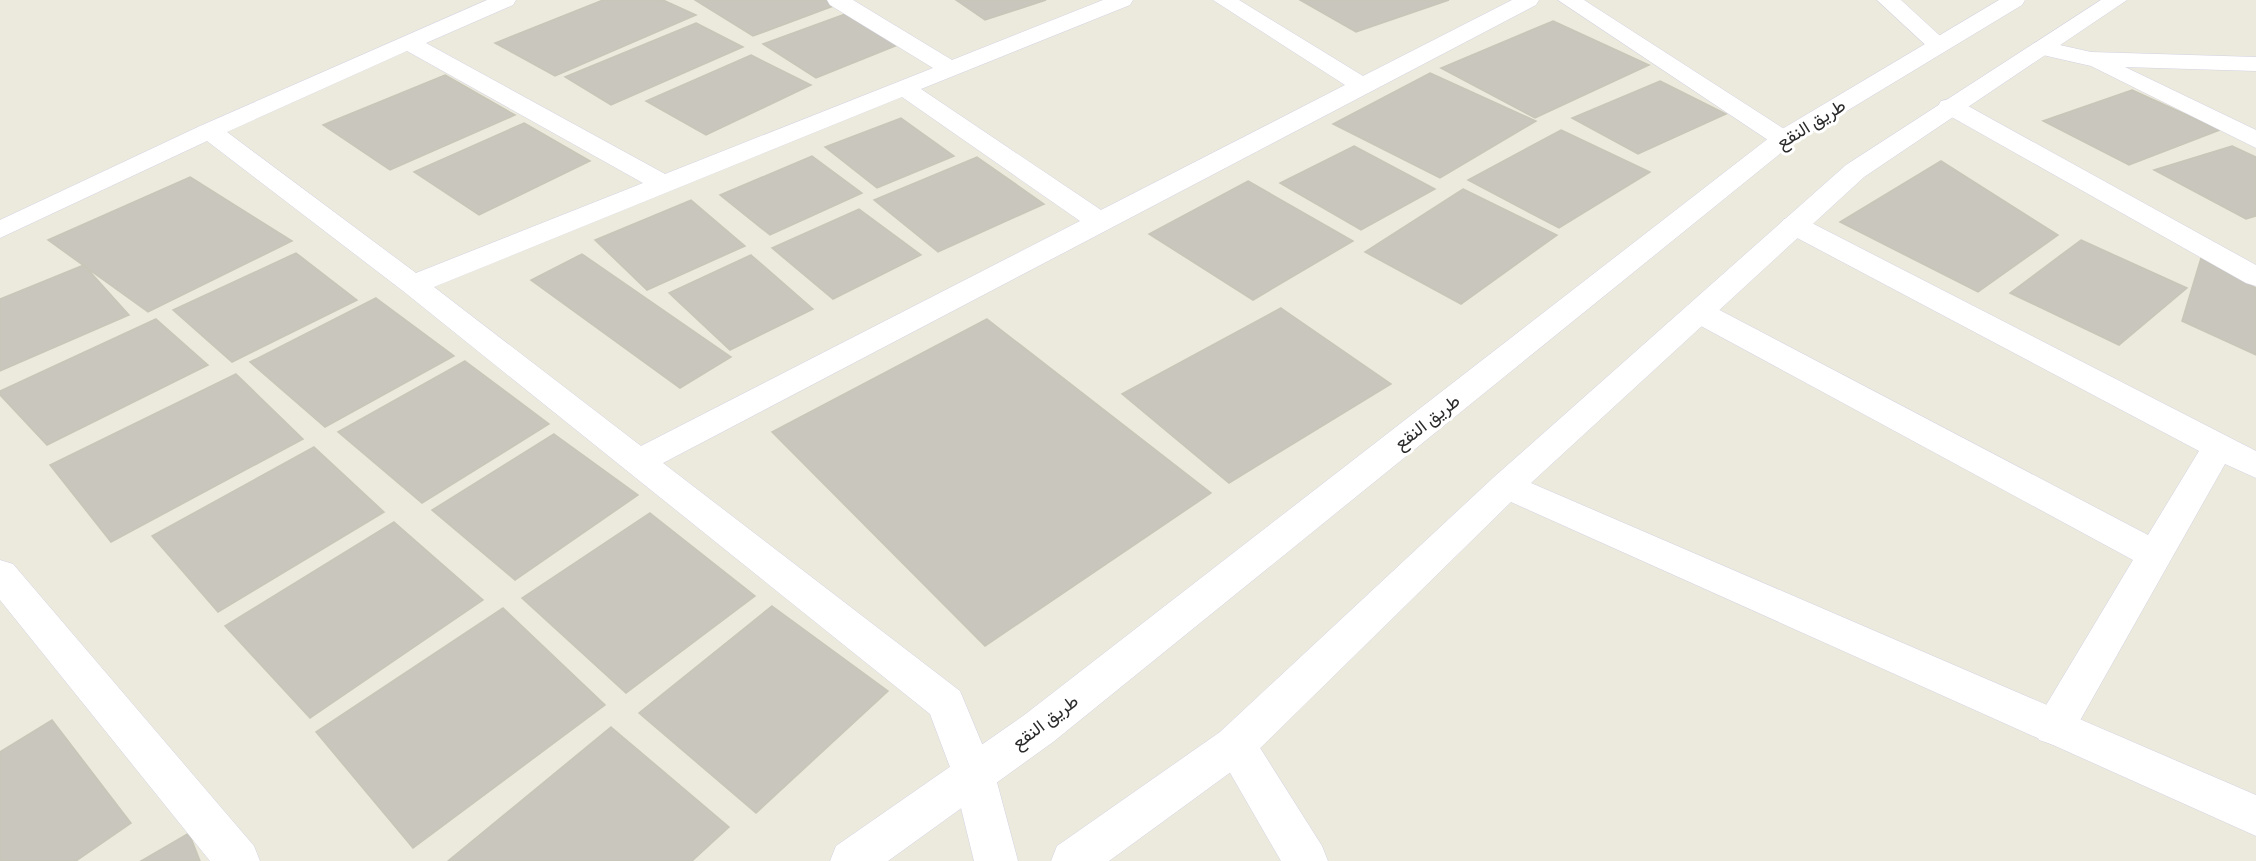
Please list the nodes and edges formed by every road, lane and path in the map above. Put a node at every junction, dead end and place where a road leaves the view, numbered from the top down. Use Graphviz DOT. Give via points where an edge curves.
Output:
graph roads {
  1 [pos="505,0"];
  2 [pos="838,0"];
  3 [pos="1122,0"];
  4 [pos="1224,0"];
  5 [pos="1528,0"];
  6 [pos="1569,0"];
  7 [pos="1888,0"];
  8 [pos="2014,0"];
  9 [pos="2116,0"];
  10 [pos="407,42"];
  11 [pos="1939,45"];
  12 [pos="2042,48"];
  13 [pos="2091,59"];
  14 [pos="2256,64"];
  15 [pos="951,69"];
  16 [pos="1362,86"];
  17 [pos="904,88"];
  18 [pos="1950,106"];
  19 [pos="209,131"];
  20 [pos="1783,140"];
  21 [pos="2256,140"];
  22 [pos="663,184"];
  23 [pos="1100,222"];
  24 [pos="1794,225"];
  25 [pos="0,230"];
  26 [pos="2256,278"];
  27 [pos="413,285"];
  28 [pos="1699,312"];
  29 [pos="2218,447"];
  30 [pos="639,461"];
  31 [pos="2256,466"];
  32 [pos="1506,486"];
  33 [pos="2154,555"];
  34 [pos="0,574"];
  35 [pos="2054,727"];
  36 [pos="1235,745"];
  37 [pos="974,775"];
  38 [pos="2256,816"];
  39 [pos="238,861"];
  40 [pos="852,861"];
  41 [pos="996,861"];
  42 [pos="1073,861"];
  43 [pos="1306,861"];
  1 -- 10 [label="street"];
  2 -- 15 [label="street"];
  3 -- 15 [label="street"];
  4 -- 16 [label="street"];
  5 -- 16 [label="street"];
  6 -- 20 [label="street"];
  7 -- 11 [label="street"];
  8 -- 11 [label="street, طريق النقع"];
  9 -- 12 [label="street"];
  10 -- 19 [label="street"];
  10 -- 22 [label="street"];
  11 -- 20 [label="street, طريق النقع"];
  12 -- 13 [label="street"];
  12 -- 18 [label="street"];
  13 -- 14 [label="street"];
  13 -- 21 [label="street"];
  15 -- 17 [label="street"];
  16 -- 23 [label="street"];
  17 -- 22 [label="street"];
  17 -- 23 [label="street"];
  18 -- 24 [label="street" via="1855,171"];
  18 -- 26 [label="street"];
  19 -- 25 [label="street"];
  19 -- 27 [label="street"];
  20 -- 37 [label="street, طريق النقع" via="1038,729"];
  22 -- 27 [label="street"];
  23 -- 30 [label="street"];
  24 -- 28 [label="street"];
  24 -- 29 [label="street"];
  27 -- 30 [label="street"];
  28 -- 32 [label="street"];
  28 -- 33 [label="street"];
  29 -- 31 [label="street"];
  29 -- 33 [label="street"];
  30 -- 37 [label="street" via="946,703"];
  32 -- 35 [label="street"];
  32 -- 36 [label="street"];
  33 -- 35 [label="street"];
  34 -- 39 [label="street"];
  35 -- 38 [label="street"];
  36 -- 42 [label="street"];
  36 -- 43 [label="street"];
  37 -- 40 [label="street, طريق النقع"];
  37 -- 41 [label="street"];
}
